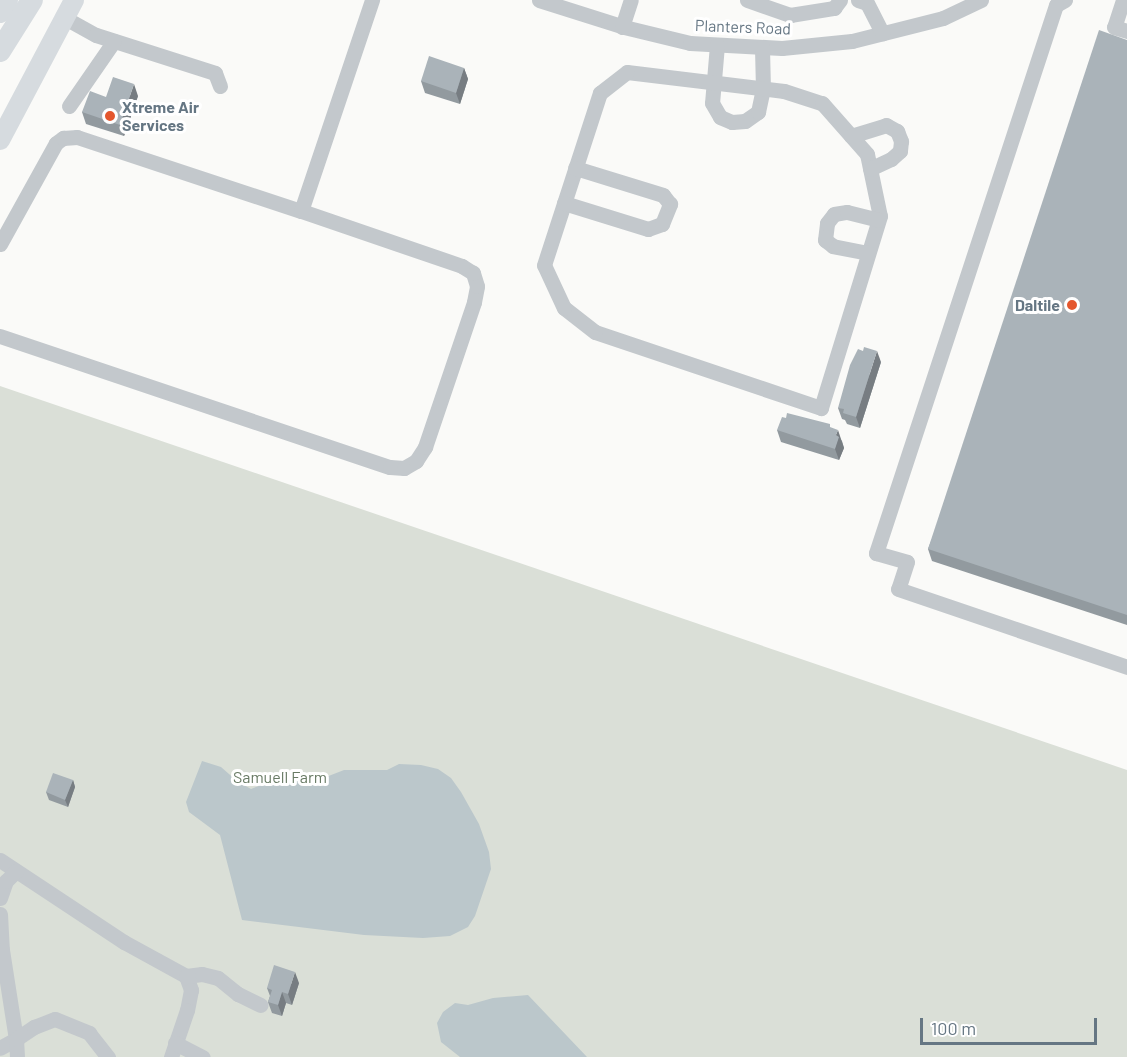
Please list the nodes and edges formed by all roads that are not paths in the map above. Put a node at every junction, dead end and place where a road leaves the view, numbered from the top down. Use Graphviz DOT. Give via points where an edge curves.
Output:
graph roads {
  1 [pos="7,0"];
  2 [pos="32,0"];
  3 [pos="74,0"];
  4 [pos="372,0"];
  5 [pos="539,0"];
  6 [pos="631,0"];
  7 [pos="747,0"];
  8 [pos="840,0"];
  9 [pos="858,0"];
  10 [pos="981,0"];
  11 [pos="1065,0"];
  12 [pos="1123,0"];
  13 [pos="0,12"];
  14 [pos="64,18"];
  15 [pos="622,27"];
  16 [pos="1127,31"];
  17 [pos="882,33"];
  18 [pos="114,41"];
  19 [pos="717,45"];
  20 [pos="762,47"];
  21 [pos="0,51"];
  22 [pos="715,84"];
  23 [pos="220,86"];
  24 [pos="763,89"];
  25 [pos="69,106"];
  26 [pos="851,136"];
  27 [pos="0,140"];
  28 [pos="575,168"];
  29 [pos="870,169"];
  30 [pos="564,203"];
  31 [pos="301,211"];
  32 [pos="878,220"];
  33 [pos="0,244"];
  34 [pos="868,253"];
  35 [pos="0,336"];
  36 [pos="1127,667"];
  37 [pos="0,860"];
  38 [pos="16,871"];
  39 [pos="0,898"];
  40 [pos="0,914"];
  41 [pos="186,976"];
  42 [pos="261,1005"];
  43 [pos="16,1039"];
  44 [pos="0,1048"];
  45 [pos="173,1050"];
  46 [pos="18,1057"];
  47 [pos="108,1057"];
  48 [pos="203,1057"];
  1 -- 13 [label="highway"];
  2 -- 21 [label="highway"];
  3 -- 14 [label="main road"];
  4 -- 31 [label="street"];
  5 -- 15 [label="street, Planters Road"];
  6 -- 15 [label="street"];
  7 -- 8 [label="street" via="790,15 834,8"];
  9 -- 17 [label="street" via="867,3"];
  10 -- 17 [label="street, Planters Road" via="943,18"];
  11 -- 36 [label="street" via="1056,5 876,553 906,562 898,589"];
  12 -- 16 [label="street" via="1114,27"];
  14 -- 18 [label="street"];
  14 -- 27 [label="main road"];
  15 -- 19 [label="street, Planters Road" via="690,43"];
  17 -- 20 [label="street, Planters Road" via="852,41"];
  18 -- 23 [label="street" via="215,73"];
  18 -- 25 [label="street"];
  19 -- 20 [label="street, Planters Road"];
  19 -- 22 [label="street"];
  20 -- 24 [label="street"];
  22 -- 24 [label="street"];
  22 -- 24 [label="street" via="712,104 720,117 732,122 745,121 758,112"];
  22 -- 28 [label="street" via="627,72 600,93"];
  24 -- 26 [label="street" via="784,91 822,104"];
  26 -- 29 [label="street" via="867,154"];
  26 -- 29 [label="street" via="885,126 897,131 900,151"];
  28 -- 30 [label="street"];
  28 -- 30 [label="street" via="663,195 670,204 662,224 648,229"];
  29 -- 32 [label="street"];
  30 -- 34 [label="street" via="544,265 564,308 595,332 821,408"];
  31 -- 33 [label="street" via="77,137 63,138 56,143"];
  31 -- 35 [label="street" via="473,273 477,285 474,302 425,447 416,462 404,468 390,467"];
  32 -- 34 [label="street"];
  32 -- 34 [label="street" via="847,212 834,214 827,223 825,240 833,246"];
  37 -- 38 [label="street"];
  38 -- 39 [label="street" via="6,881"];
  38 -- 41 [label="street" via="124,942"];
  40 -- 43 [label="street"];
  41 -- 42 [label="street" via="218,978"];
  41 -- 45 [label="street" via="190,990 187,1010"];
  43 -- 44 [label="street"];
  43 -- 46 [label="street"];
  43 -- 47 [label="street" via="55,1019 89,1033"];
  45 -- 48 [label="street"];
}
